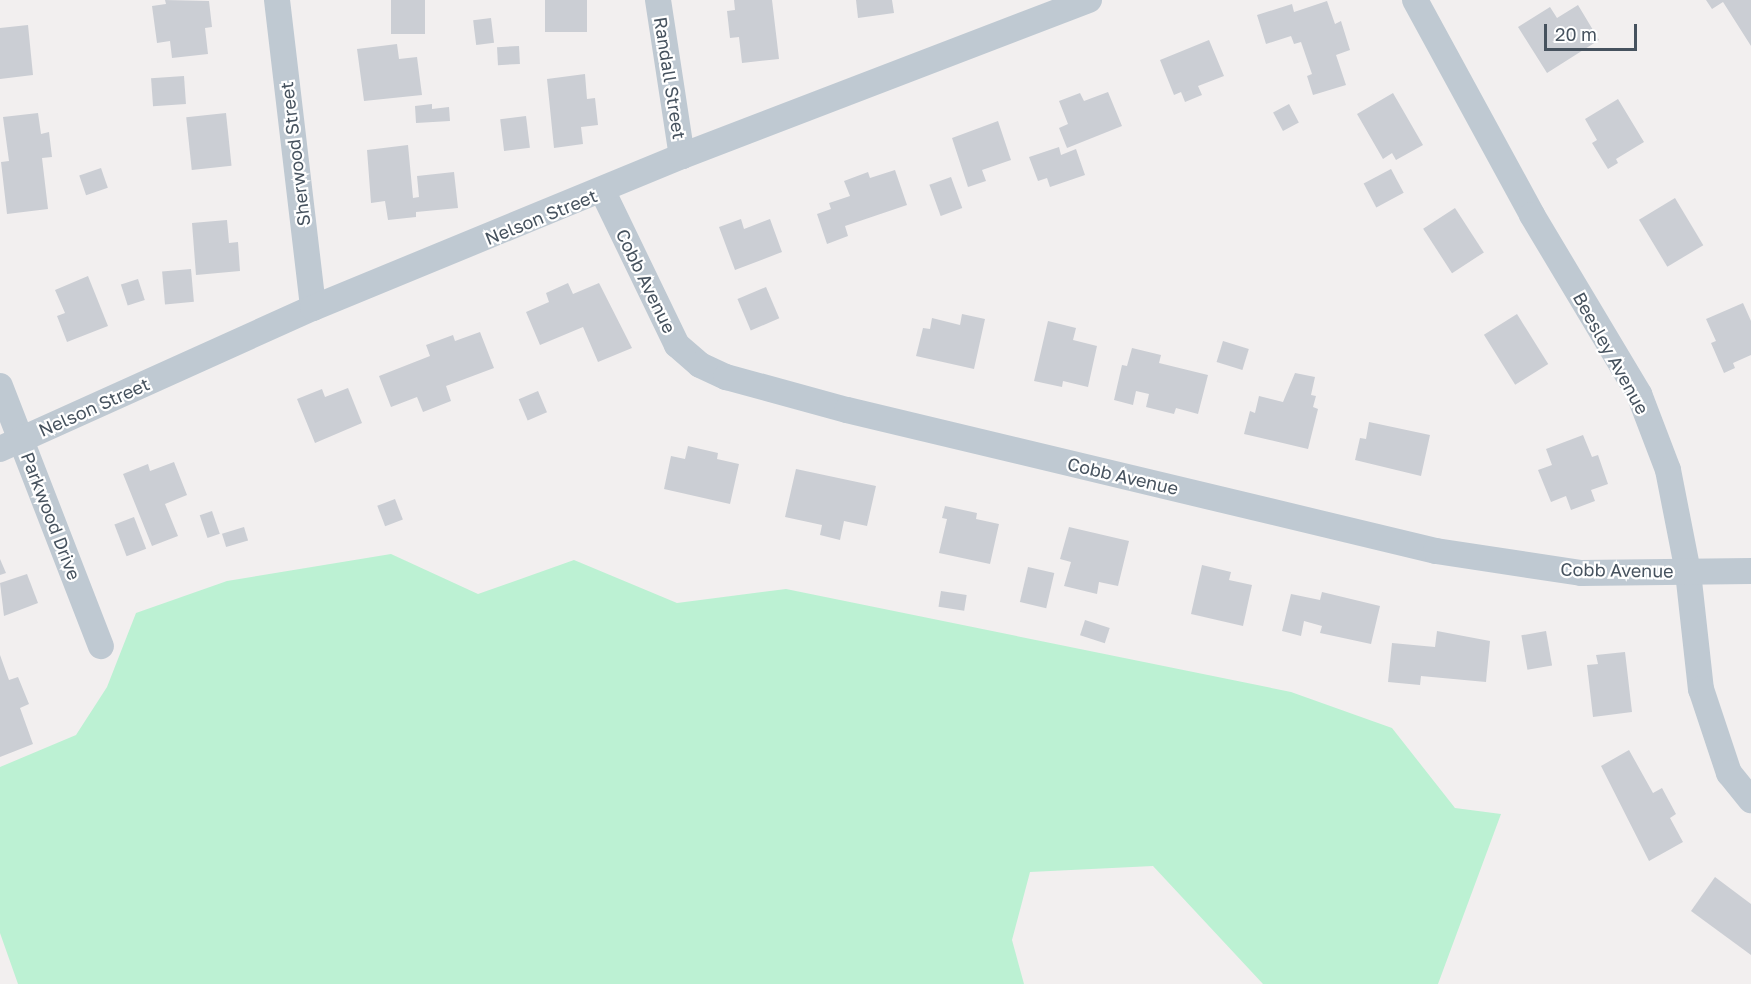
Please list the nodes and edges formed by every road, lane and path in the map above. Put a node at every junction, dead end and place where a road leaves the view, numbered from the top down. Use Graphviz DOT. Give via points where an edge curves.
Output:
graph roads {
  1 [pos="277,0"];
  2 [pos="658,0"];
  3 [pos="1089,0"];
  4 [pos="1415,0"];
  5 [pos="1025,12"];
  6 [pos="682,156"];
  7 [pos="603,192"];
  8 [pos="314,308"];
  9 [pos="0,386"];
  10 [pos="11,444"];
  11 [pos="1751,571"];
  12 [pos="1688,572"];
  13 [pos="101,646"];
  14 [pos="1751,800"];
  1 -- 8 [label="street, Sherwood Street"];
  2 -- 6 [label="street, Randall Street"];
  3 -- 5 [label="street, Nelson Street"];
  4 -- 12 [label="street, Beesley Avenue" via="1532,214 1639,394 1668,470"];
  5 -- 6 [label="street, Nelson Street"];
  6 -- 7 [label="street, Nelson Street"];
  7 -- 8 [label="street, Nelson Street"];
  7 -- 12 [label="street, Cobb Avenue" via="677,345 700,365 726,377 847,410 1436,551 1581,573"];
  8 -- 10 [label="street, Nelson Street"];
  9 -- 10 [label="street, Parkwood Drive"];
  10 -- 13 [label="street, Parkwood Drive"];
  11 -- 12 [label="street, Cobb Avenue"];
  12 -- 14 [label="street, Beesley Avenue" via="1701,689 1729,773"];
}
